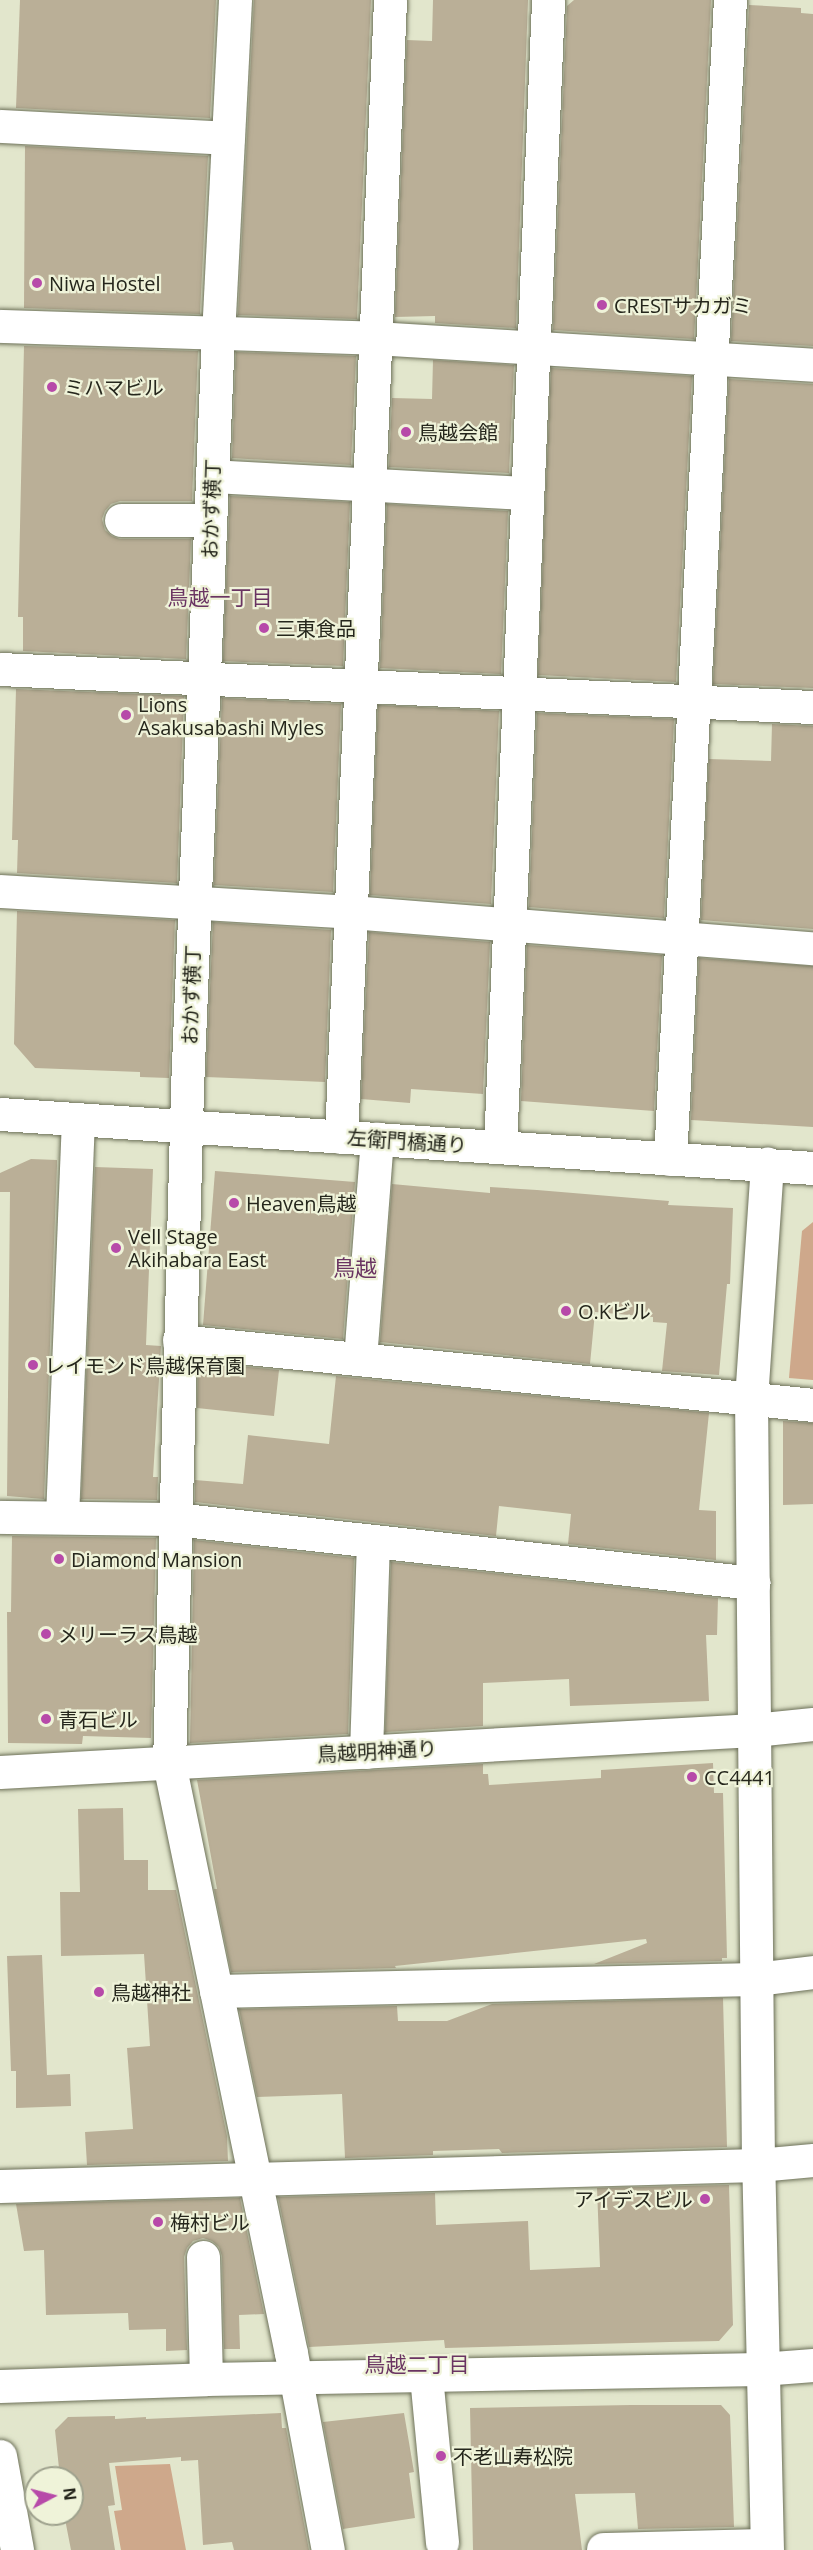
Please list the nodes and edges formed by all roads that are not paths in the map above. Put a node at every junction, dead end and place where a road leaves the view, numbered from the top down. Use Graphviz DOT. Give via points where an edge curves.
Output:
graph roads {
  1 [pos="235,0"];
  2 [pos="390,0"];
  3 [pos="548,0"];
  4 [pos="730,0"];
  5 [pos="0,126"];
  6 [pos="228,138"];
  7 [pos="0,326"];
  8 [pos="218,333"];
  9 [pos="375,338"];
  10 [pos="533,347"];
  11 [pos="711,358"];
  12 [pos="813,365"];
  13 [pos="212,476"];
  14 [pos="369,485"];
  15 [pos="527,493"];
  16 [pos="121,520"];
  17 [pos="210,520"];
  18 [pos="0,669"];
  19 [pos="203,679"];
  20 [pos="360,686"];
  21 [pos="519,693"];
  22 [pos="694,701"];
  23 [pos="813,707"];
  24 [pos="0,891"];
  25 [pos="194,902"];
  26 [pos="351,912"];
  27 [pos="509,924"];
  28 [pos="681,938"];
  29 [pos="813,948"];
  30 [pos="0,1114"];
  31 [pos="78,1119"];
  32 [pos="186,1126"];
  33 [pos="340,1137"];
  34 [pos="377,1139"];
  35 [pos="500,1147"];
  36 [pos="670,1159"];
  37 [pos="767,1164"];
  38 [pos="813,1168"];
  39 [pos="178,1341"];
  40 [pos="360,1359"];
  41 [pos="751,1399"];
  42 [pos="813,1405"];
  43 [pos="0,1517"];
  44 [pos="62,1517"];
  45 [pos="175,1519"];
  46 [pos="373,1541"];
  47 [pos="753,1583"];
  48 [pos="813,1724"];
  49 [pos="754,1730"];
  50 [pos="366,1752"];
  51 [pos="170,1763"];
  52 [pos="0,1772"];
  53 [pos="813,1972"];
  54 [pos="756,1978"];
  55 [pos="216,1990"];
  56 [pos="813,2160"];
  57 [pos="758,2165"];
  58 [pos="255,2179"];
  59 [pos="0,2186"];
  60 [pos="203,2258"];
  61 [pos="813,2365"];
  62 [pos="761,2369"];
  63 [pos="426,2376"];
  64 [pos="206,2379"];
  65 [pos="295,2379"];
  66 [pos="0,2386"];
  67 [pos="0,2456"];
  68 [pos="442,2542"];
  69 [pos="767,2547"];
  70 [pos="603,2549"];
  71 [pos="17,2550"];
  72 [pos="328,2550"];
  1 -- 6 [label="street, おかず横丁"];
  2 -- 9 [label="street"];
  3 -- 10 [label="street"];
  4 -- 11 [label="street"];
  5 -- 6 [label="street"];
  6 -- 8 [label="street, おかず横丁"];
  7 -- 8 [label="street"];
  8 -- 9 [label="street"];
  8 -- 13 [label="street, おかず横丁"];
  9 -- 10 [label="street"];
  9 -- 14 [label="street"];
  10 -- 11 [label="street"];
  10 -- 15 [label="street"];
  11 -- 12 [label="street"];
  11 -- 22 [label="street"];
  13 -- 14 [label="street"];
  13 -- 17 [label="street, おかず横丁"];
  14 -- 15 [label="street"];
  14 -- 20 [label="street"];
  15 -- 21 [label="street"];
  16 -- 17 [label="street"];
  17 -- 19 [label="street, おかず横丁"];
  18 -- 19 [label="street"];
  19 -- 20 [label="street"];
  19 -- 25 [label="street, おかず横丁"];
  20 -- 21 [label="street"];
  20 -- 26 [label="street"];
  21 -- 22 [label="street"];
  21 -- 27 [label="street"];
  22 -- 23 [label="street"];
  22 -- 28 [label="street"];
  24 -- 25 [label="street"];
  25 -- 26 [label="street"];
  25 -- 32 [label="street, おかず横丁"];
  26 -- 27 [label="street"];
  26 -- 33 [label="street"];
  27 -- 28 [label="street"];
  27 -- 35 [label="street"];
  28 -- 29 [label="street"];
  28 -- 36 [label="street"];
  30 -- 31 [label="street, 左衛門橋通り"];
  31 -- 32 [label="street, 左衛門橋通り"];
  31 -- 44 [label="street"];
  32 -- 33 [label="street, 左衛門橋通り"];
  32 -- 39 [label="street, おかず横丁"];
  33 -- 34 [label="street, 左衛門橋通り"];
  34 -- 35 [label="street, 左衛門橋通り"];
  34 -- 40 [label="street"];
  35 -- 36 [label="street, 左衛門橋通り"];
  36 -- 37 [label="street, 左衛門橋通り"];
  37 -- 38 [label="street, 左衛門橋通り"];
  37 -- 41 [label="street"];
  39 -- 40 [label="street"];
  39 -- 45 [label="street, おかず横丁"];
  40 -- 41 [label="street"];
  41 -- 42 [label="street"];
  41 -- 47 [label="street"];
  43 -- 44 [label="street"];
  44 -- 45 [label="street"];
  45 -- 46 [label="street"];
  45 -- 51 [label="street, おかず横丁"];
  46 -- 47 [label="street"];
  46 -- 50 [label="street"];
  47 -- 49 [label="street"];
  48 -- 49 [label="street, 鳥越明神通り"];
  49 -- 50 [label="street, 鳥越明神通り"];
  49 -- 54 [label="street"];
  50 -- 51 [label="street, 鳥越明神通り"];
  51 -- 52 [label="street, 鳥越明神通り"];
  51 -- 55 [label="street, おかず横丁"];
  53 -- 54 [label="street"];
  54 -- 55 [label="street"];
  54 -- 57 [label="street"];
  55 -- 58 [label="street, おかず横丁"];
  56 -- 57 [label="street"];
  57 -- 58 [label="street"];
  57 -- 62 [label="street"];
  58 -- 59 [label="street"];
  58 -- 65 [label="street, おかず横丁"];
  60 -- 64 [label="street"];
  61 -- 62 [label="street"];
  62 -- 63 [label="street"];
  62 -- 69 [label="street"];
  63 -- 65 [label="street"];
  63 -- 68 [label="street"];
  64 -- 65 [label="street"];
  64 -- 66 [label="street"];
  65 -- 72 [label="street, おかず横丁"];
  67 -- 71 [label="street"];
  69 -- 70 [label="street"];
}
